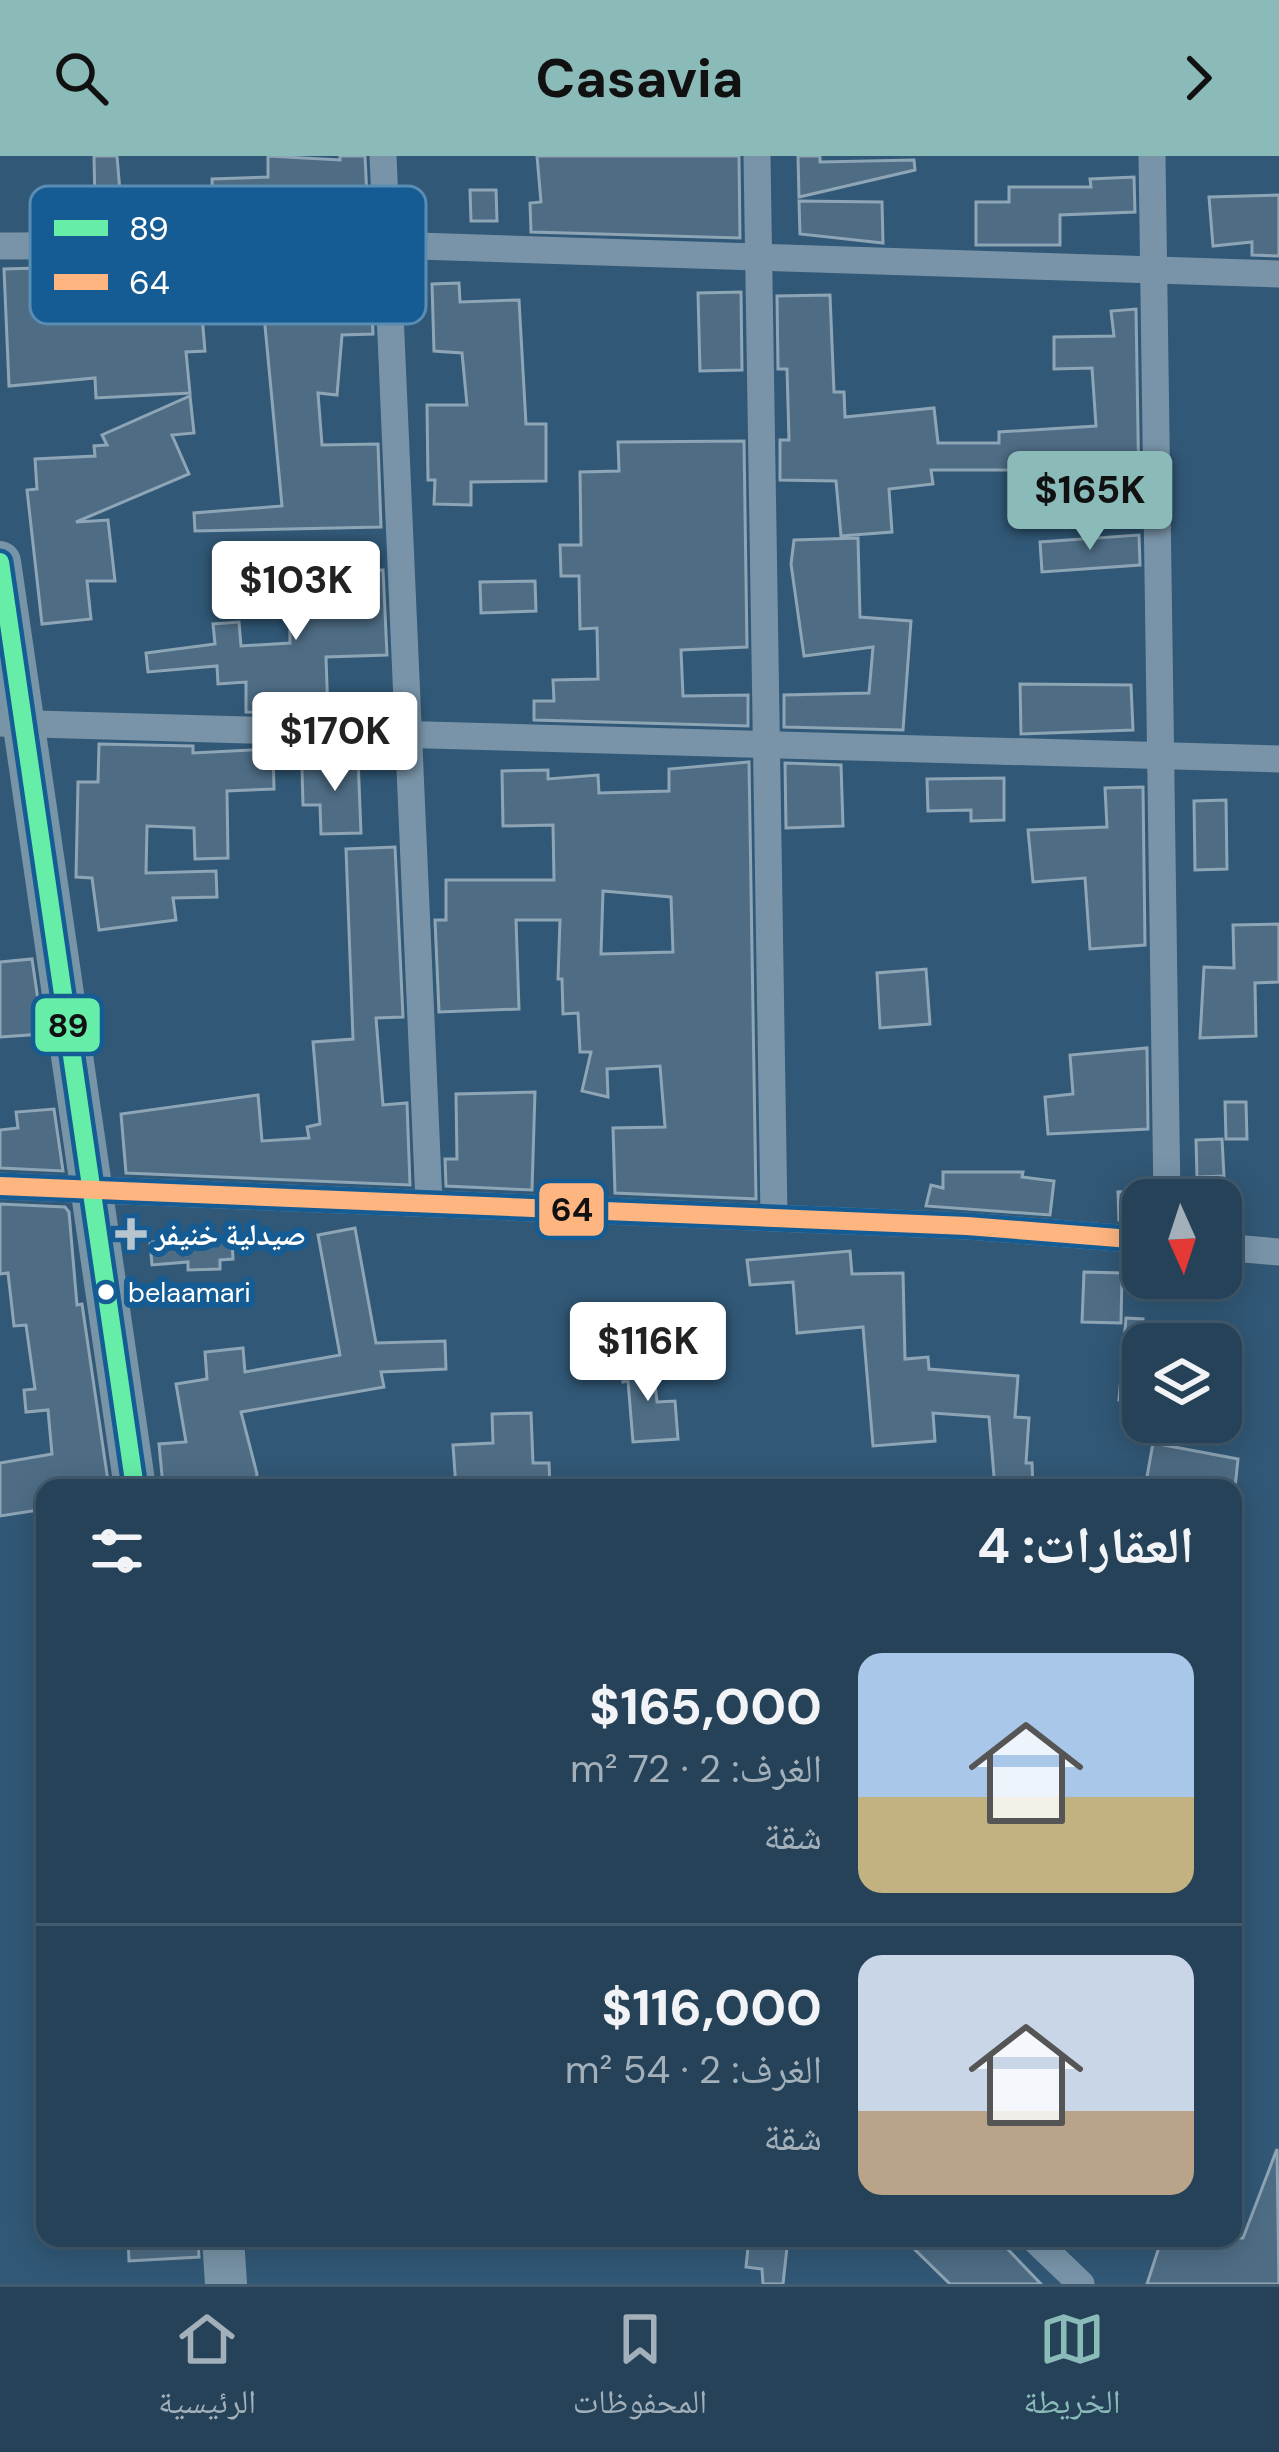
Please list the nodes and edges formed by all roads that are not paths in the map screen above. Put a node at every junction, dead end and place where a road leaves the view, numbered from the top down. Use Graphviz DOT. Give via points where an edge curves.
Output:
graph roads {
  1 [pos="382,156"];
  2 [pos="757,156"];
  3 [pos="1152,156"];
  4 [pos="384,186"];
  5 [pos="0,246"];
  6 [pos="30,246"];
  7 [pos="426,246"];
  8 [pos="759,258"];
  9 [pos="1154,270"];
  10 [pos="1279,274"];
  11 [pos="390,324"];
  12 [pos="0,562"];
  13 [pos="11,723"];
  14 [pos="408,731"];
  15 [pos="767,742"];
  16 [pos="1161,755"];
  17 [pos="1279,758"];
  18 [pos="1167,1179"];
  19 [pos="0,1186"];
  20 [pos="88,1188"];
  21 [pos="429,1203"];
  22 [pos="774,1217"];
  23 [pos="1122,1239"];
  24 [pos="1242,1249"];
  25 [pos="1279,1252"];
  26 [pos="134,1479"];
  27 [pos="224,2247"];
  28 [pos="1043,2247"];
  29 [pos="226,2284"];
  30 [pos="1081,2284"];
  1 -- 4 [label="street"];
  2 -- 8 [label="street"];
  3 -- 9 [label="street"];
  5 -- 6 [label="street"];
  7 -- 8 [label="street"];
  8 -- 9 [label="street"];
  8 -- 15 [label="street"];
  9 -- 10 [label="street"];
  9 -- 16 [label="street"];
  11 -- 14 [label="street"];
  12 -- 13 [label="main road"];
  13 -- 14 [label="street"];
  13 -- 20 [label="main road"];
  14 -- 15 [label="street"];
  14 -- 21 [label="street"];
  15 -- 16 [label="street"];
  15 -- 22 [label="street"];
  16 -- 17 [label="street"];
  16 -- 18 [label="street"];
  19 -- 20 [label="street"];
  20 -- 21 [label="street"];
  20 -- 26 [label="main road"];
  21 -- 22 [label="street"];
  22 -- 23 [label="street"];
  24 -- 25 [label="street"];
  27 -- 29 [label="main road"];
  28 -- 30 [label="street"];
}
